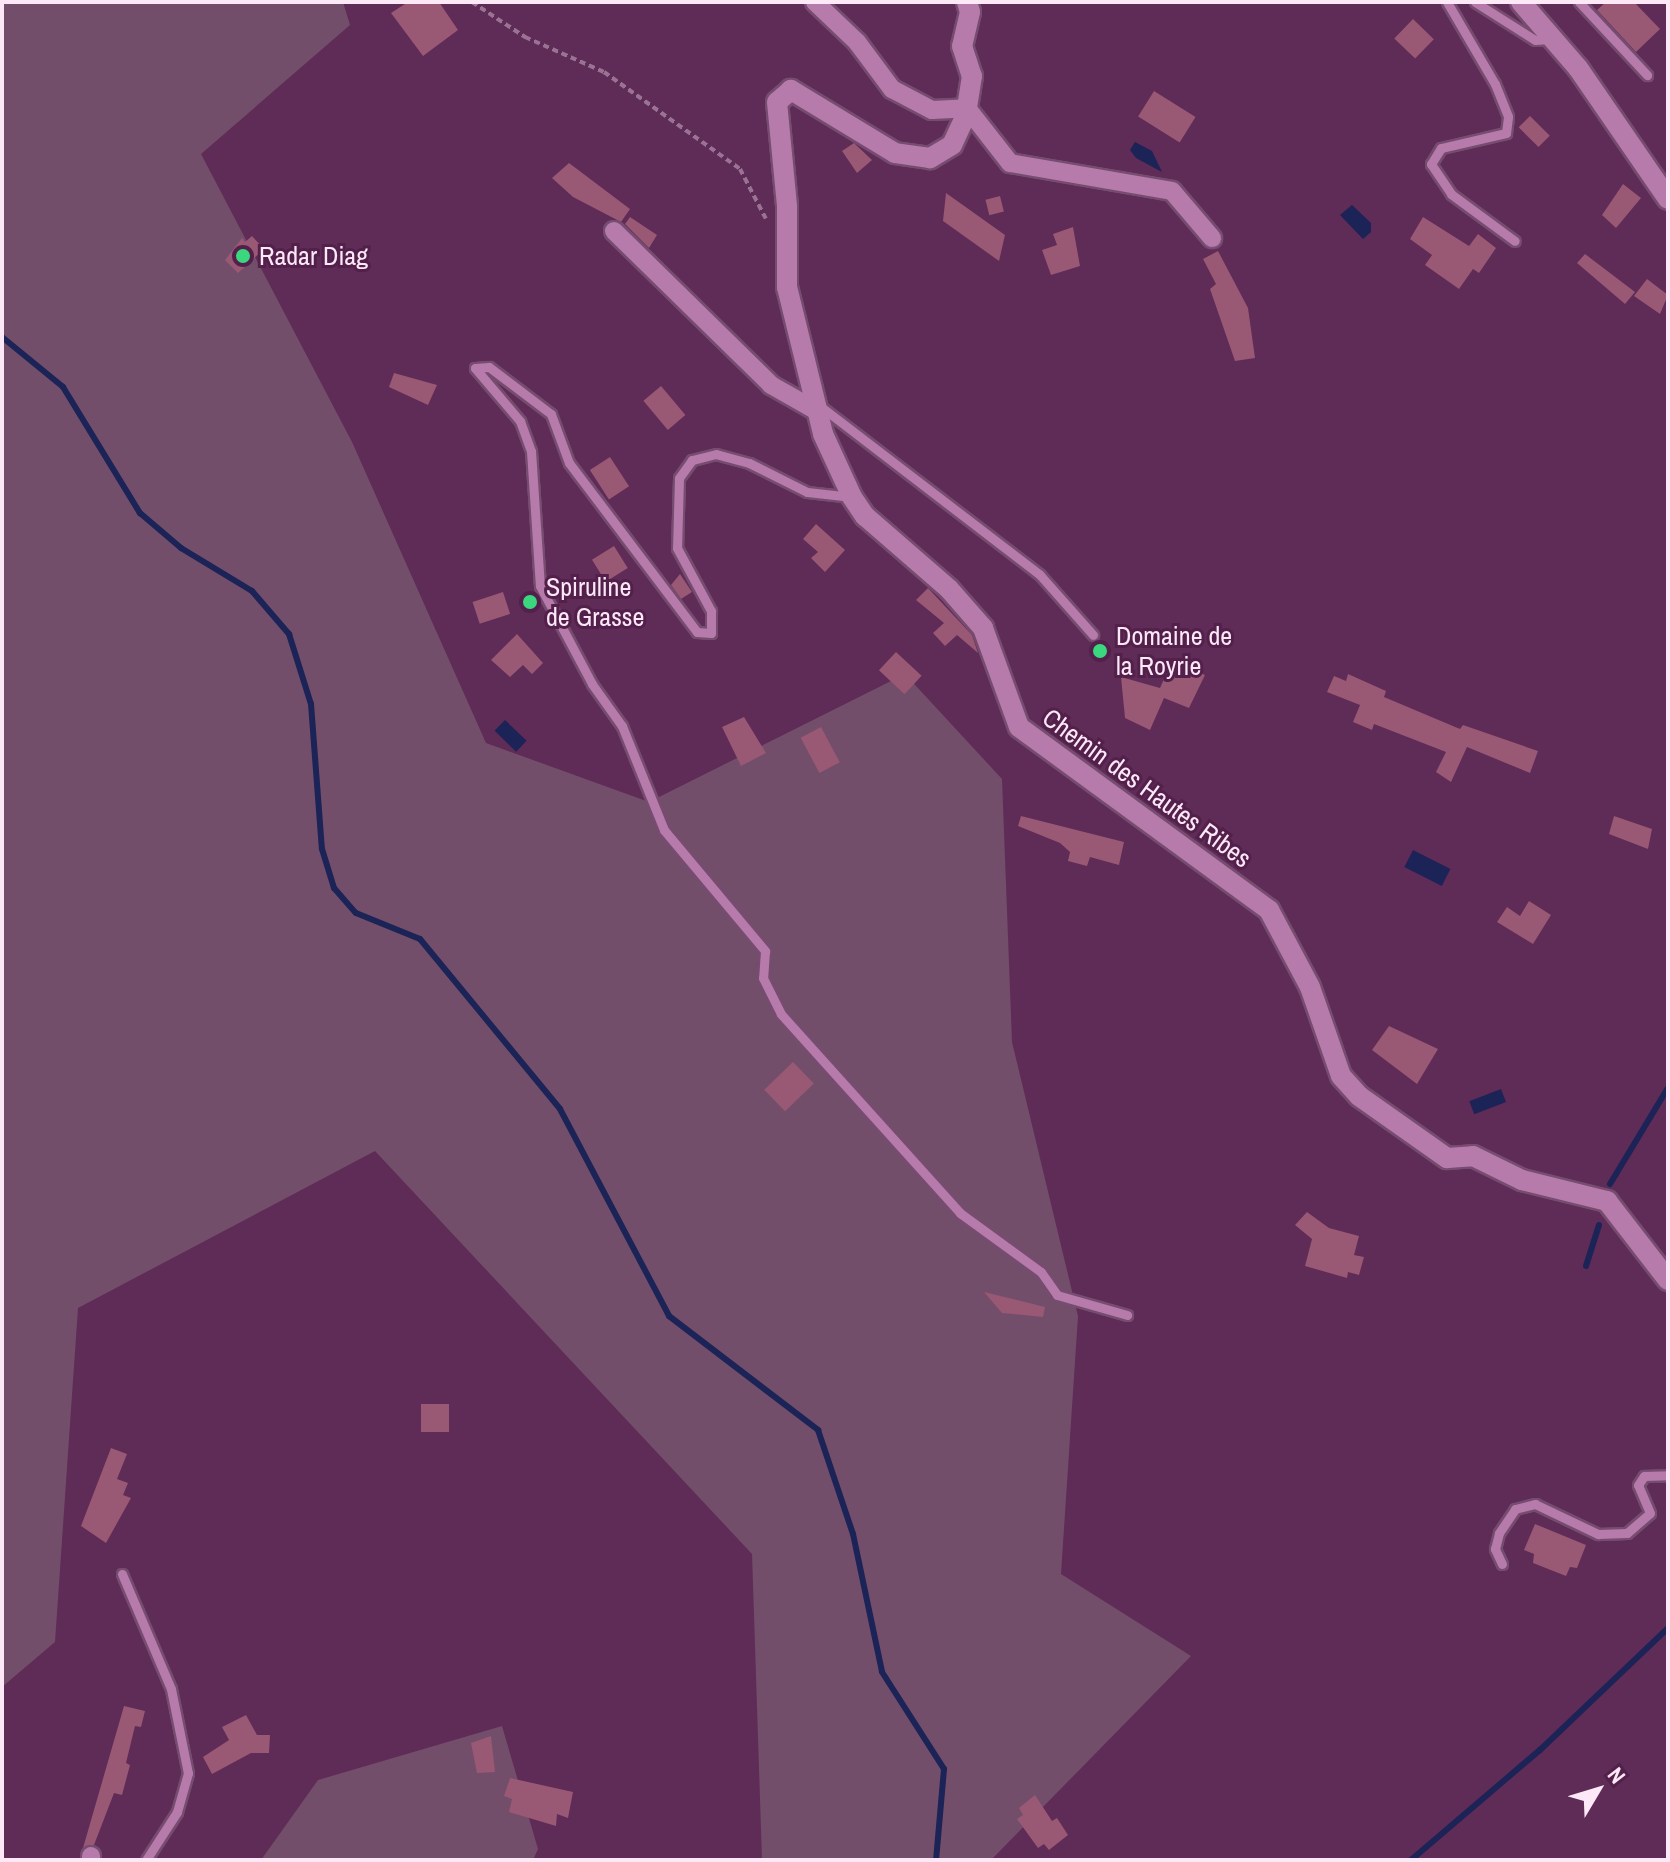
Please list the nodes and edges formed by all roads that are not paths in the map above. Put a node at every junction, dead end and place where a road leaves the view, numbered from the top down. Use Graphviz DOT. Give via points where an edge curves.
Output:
graph roads {
  1 [pos="815,2"];
  2 [pos="967,2"];
  3 [pos="1447,2"];
  4 [pos="1475,2"];
  5 [pos="1521,2"];
  6 [pos="1579,2"];
  7 [pos="1555,39"];
  8 [pos="1647,75"];
  9 [pos="967,108"];
  10 [pos="1668,199"];
  11 [pos="614,231"];
  12 [pos="1212,238"];
  13 [pos="1515,241"];
  14 [pos="815,406"];
  15 [pos="852,497"];
  16 [pos="1093,635"];
  17 [pos="1668,1280"];
  18 [pos="1127,1315"];
  19 [pos="1668,1475"];
  20 [pos="1502,1564"];
  21 [pos="122,1574"];
  22 [pos="146,1860"];
  1 -- 9 [label="street" via="857,42 892,89 932,110"];
  2 -- 9 [label="street, Chemin des Hautes Ribes" via="970,12 962,46 972,76"];
  3 -- 13 [label="lane" via="1508,117 1506,133 1441,148 1431,164 1451,194"];
  4 -- 7 [label="lane" via="1535,40"];
  5 -- 7 [label="street"];
  6 -- 8 [label="lane"];
  7 -- 10 [label="street"];
  9 -- 12 [label="street" via="1010,163 1172,191"];
  9 -- 14 [label="street, Chemin des Hautes Ribes" via="952,145 930,158 909,157 791,90 777,102 787,206 787,287"];
  11 -- 14 [label="street" via="771,385"];
  14 -- 15 [label="street, Chemin des Hautes Ribes"];
  14 -- 16 [label="lane" via="1040,575"];
  15 -- 17 [label="street, Chemin des Hautes Ribes" via="865,516 949,589 983,628 1019,727 1269,910 1310,987 1341,1076 1359,1096 1447,1158 1473,1156 1522,1180 1607,1201"];
  15 -- 18 [label="lane" via="807,492 749,463 716,454 692,460 679,478 677,548 711,611 711,633 697,632 569,463 551,414 489,367 475,368 520,421 531,451 540,586 592,684 622,726 664,830 765,951 763,978 781,1014 960,1213 1041,1272 1057,1295"];
  19 -- 20 [label="lane" via="1644,1476 1638,1485 1650,1513 1627,1533 1598,1534 1535,1504 1515,1509 1495,1549"];
  21 -- 22 [label="lane" via="171,1689 188,1773 177,1812"];
}
